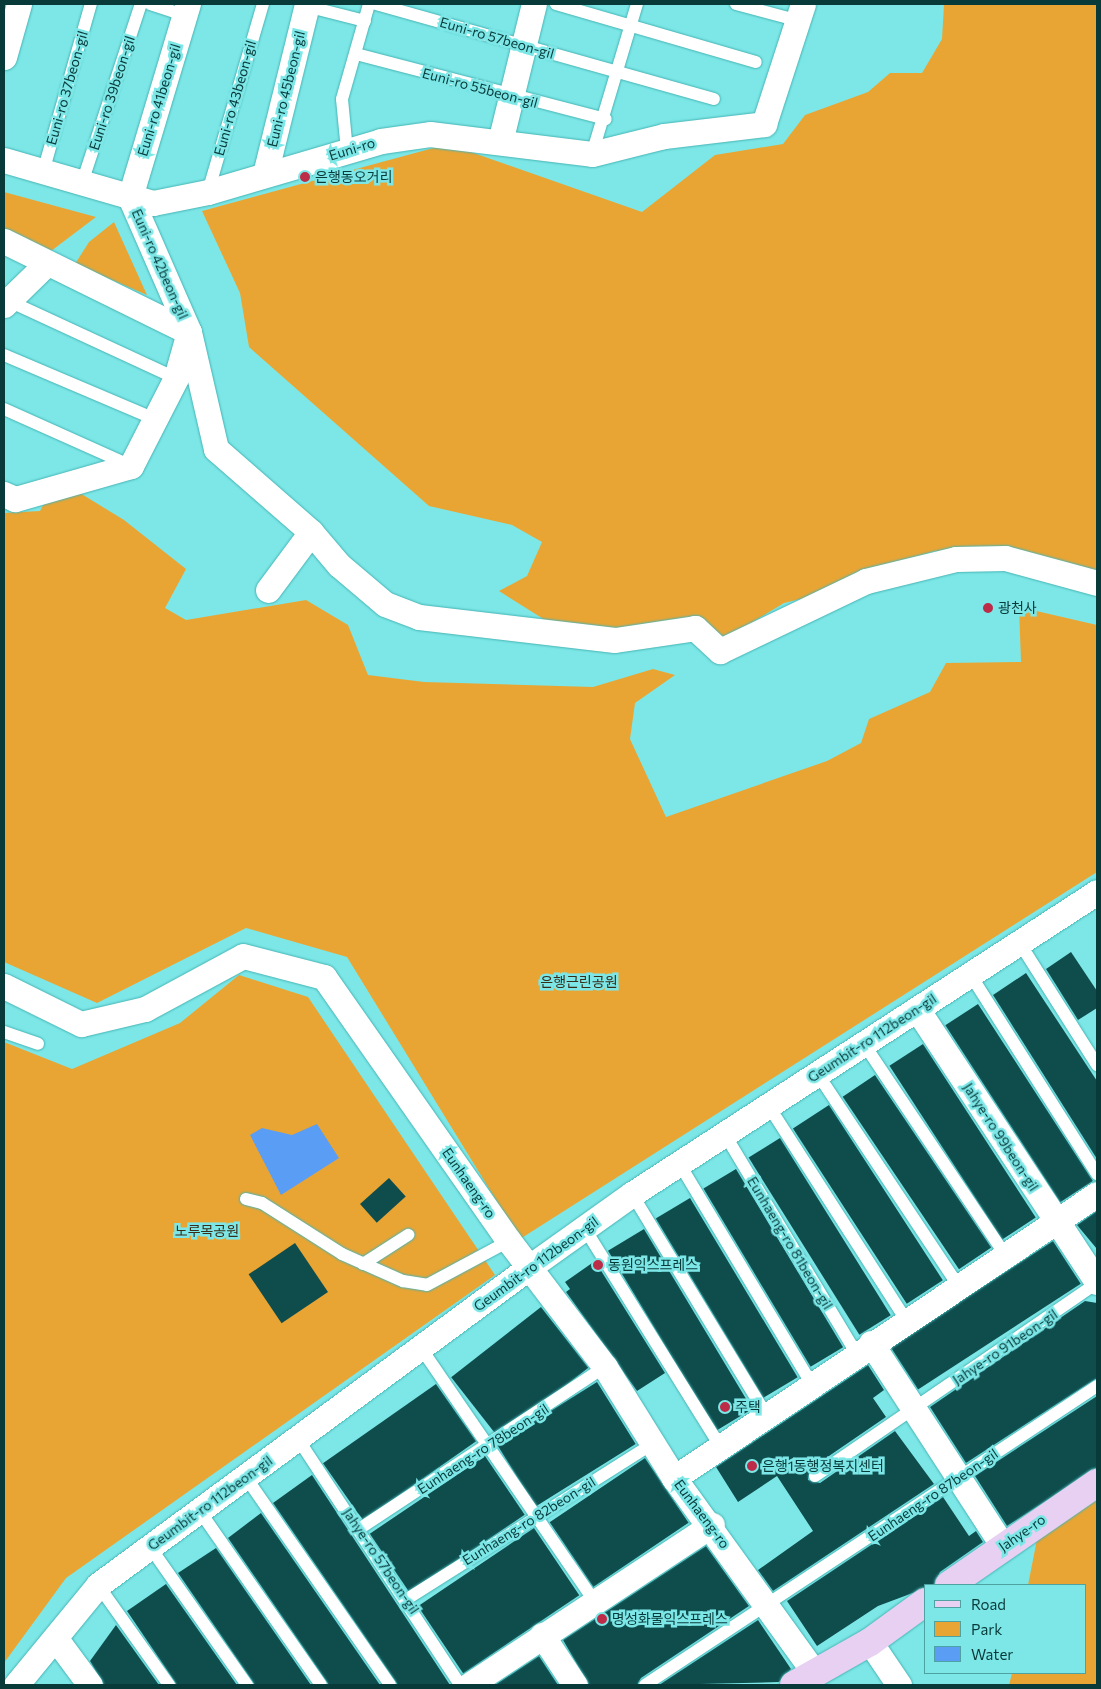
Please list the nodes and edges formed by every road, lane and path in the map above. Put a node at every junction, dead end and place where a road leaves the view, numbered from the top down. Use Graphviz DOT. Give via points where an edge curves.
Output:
graph roads {
  1 [pos="19,4"];
  2 [pos="91,4"];
  3 [pos="141,4"];
  4 [pos="150,4"];
  5 [pos="263,4"];
  6 [pos="369,4"];
  7 [pos="376,4"];
  8 [pos="534,4"];
  9 [pos="556,4"];
  10 [pos="637,4"];
  11 [pos="736,4"];
  12 [pos="303,5"];
  13 [pos="186,9"];
  14 [pos="800,12"];
  15 [pos="365,21"];
  16 [pos="631,25"];
  17 [pos="523,46"];
  18 [pos="356,54"];
  19 [pos="4,57"];
  20 [pos="756,62"];
  21 [pos="618,71"];
  22 [pos="510,96"];
  23 [pos="714,99"];
  24 [pos="606,119"];
  25 [pos="500,142"];
  26 [pos="346,151"];
  27 [pos="592,154"];
  28 [pos="4,160"];
  29 [pos="43,172"];
  30 [pos="266,174"];
  31 [pos="82,183"];
  32 [pos="208,192"];
  33 [pos="130,197"];
  34 [pos="4,241"];
  35 [pos="47,263"];
  36 [pos="6,303"];
  37 [pos="190,332"];
  38 [pos="5,359"];
  39 [pos="176,378"];
  40 [pos="4,409"];
  41 [pos="157,420"];
  42 [pos="130,466"];
  43 [pos="4,494"];
  44 [pos="311,532"];
  45 [pos="1097,583"];
  46 [pos="268,590"];
  47 [pos="1097,892"];
  48 [pos="1019,942"];
  49 [pos="970,974"];
  50 [pos="4,986"];
  51 [pos="918,1009"];
  52 [pos="4,1032"];
  53 [pos="38,1044"];
  54 [pos="864,1044"];
  55 [pos="1097,1065"];
  56 [pos="817,1074"];
  57 [pos="768,1105"];
  58 [pos="724,1133"];
  59 [pos="679,1163"];
  60 [pos="1097,1174"];
  61 [pos="632,1194"];
  62 [pos="1097,1194"];
  63 [pos="246,1199"];
  64 [pos="1057,1222"];
  65 [pos="585,1229"];
  66 [pos="408,1235"];
  67 [pos="509,1241"];
  68 [pos="1006,1255"];
  69 [pos="363,1264"];
  70 [pos="531,1266"];
  71 [pos="1095,1272"];
  72 [pos="958,1285"];
  73 [pos="906,1320"];
  74 [pos="420,1348"];
  75 [pos="864,1348"];
  76 [pos="605,1368"];
  77 [pos="811,1383"];
  78 [pos="1097,1386"];
  79 [pos="913,1410"];
  80 [pos="766,1414"];
  81 [pos="298,1439"];
  82 [pos="652,1444"];
  83 [pos="720,1446"];
  84 [pos="487,1447"];
  85 [pos="245,1476"];
  86 [pos="815,1476"];
  87 [pos="674,1478"];
  88 [pos="957,1479"];
  89 [pos="1097,1483"];
  90 [pos="200,1510"];
  91 [pos="534,1517"];
  92 [pos="712,1525"];
  93 [pos="359,1529"];
  94 [pos="1003,1546"];
  95 [pos="150,1547"];
  96 [pos="98,1584"];
  97 [pos="949,1584"];
  98 [pos="407,1599"];
  99 [pos="594,1602"];
  100 [pos="924,1603"];
  101 [pos="770,1606"];
  102 [pos="542,1635"];
  103 [pos="56,1639"];
  104 [pos="870,1642"];
  105 [pos="804,1679"];
  106 [pos="16,1685"];
  107 [pos="90,1685"];
  108 [pos="169,1685"];
  109 [pos="247,1685"];
  110 [pos="321,1685"];
  111 [pos="390,1685"];
  112 [pos="460,1685"];
  113 [pos="469,1685"];
  114 [pos="575,1685"];
  115 [pos="644,1685"];
  116 [pos="900,1685"];
  1 -- 19 [label="street"];
  2 -- 29 [label="lane, Euni-ro 37beon-gil"];
  3 -- 31 [label="lane, Euni-ro 39beon-gil"];
  4 -- 13 [label="lane"];
  5 -- 32 [label="lane, Euni-ro 43beon-gil"];
  6 -- 15 [label="lane"];
  7 -- 17 [label="lane, Euni-ro 57beon-gil"];
  8 -- 17 [label="street"];
  9 -- 16 [label="lane"];
  10 -- 16 [label="lane"];
  11 -- 14 [label="lane"];
  12 -- 15 [label="lane"];
  12 -- 30 [label="street, Euni-ro 45beon-gil"];
  13 -- 33 [label="street, Euni-ro 41beon-gil"];
  14 -- 27 [label="street" via="764,124 664,136"];
  15 -- 18 [label="lane"];
  16 -- 20 [label="lane"];
  16 -- 21 [label="lane"];
  17 -- 21 [label="lane, Euni-ro 57beon-gil"];
  17 -- 22 [label="street"];
  18 -- 22 [label="lane, Euni-ro 55beon-gil"];
  18 -- 26 [label="lane" via="342,99"];
  21 -- 23 [label="lane"];
  21 -- 24 [label="lane"];
  22 -- 24 [label="lane, Euni-ro 55beon-gil"];
  22 -- 25 [label="street"];
  24 -- 27 [label="lane"];
  25 -- 26 [label="street, Euni-ro" via="430,134"];
  25 -- 27 [label="street, Euni-ro"];
  26 -- 30 [label="street, Euni-ro"];
  28 -- 29 [label="street, Euni-ro"];
  29 -- 31 [label="street, Euni-ro"];
  30 -- 32 [label="street, Euni-ro"];
  31 -- 33 [label="street, Euni-ro"];
  32 -- 33 [label="street, Euni-ro" via="153,203"];
  33 -- 37 [label="street, Euni-ro 42beon-gil"];
  34 -- 35 [label="street"];
  35 -- 36 [label="street"];
  35 -- 37 [label="street"];
  36 -- 39 [label="lane"];
  37 -- 39 [label="street, Euni-ro 42beon-gil"];
  37 -- 44 [label="street, Euni-ro 42beon-gil" via="216,449"];
  38 -- 41 [label="lane"];
  39 -- 41 [label="street, Euni-ro 42beon-gil"];
  40 -- 42 [label="lane"];
  41 -- 42 [label="street, Euni-ro 42beon-gil"];
  42 -- 43 [label="street" via="15,499"];
  44 -- 45 [label="street, Euni-ro 42beon-gil" via="338,565 386,604 419,617 615,640 695,628 720,651 866,581 956,559 1005,558"];
  44 -- 46 [label="street"];
  47 -- 48 [label="street, Geumbit-ro 112beon-gil"];
  48 -- 49 [label="street, Geumbit-ro 112beon-gil"];
  48 -- 55 [label="lane"];
  49 -- 51 [label="street, Geumbit-ro 112beon-gil"];
  49 -- 60 [label="lane"];
  50 -- 67 [label="street, Eunhaeng-ro" via="81,1024 145,1009 244,956 324,977"];
  51 -- 54 [label="street, Geumbit-ro 112beon-gil"];
  51 -- 64 [label="street, Jahye-ro 99beon-gil"];
  52 -- 53 [label="lane"];
  54 -- 56 [label="street, Geumbit-ro 112beon-gil"];
  54 -- 68 [label="lane"];
  56 -- 57 [label="street, Geumbit-ro 112beon-gil"];
  56 -- 72 [label="lane"];
  57 -- 58 [label="street, Geumbit-ro 112beon-gil"];
  57 -- 73 [label="lane"];
  58 -- 59 [label="street, Geumbit-ro 112beon-gil"];
  58 -- 75 [label="lane, Eunhaeng-ro 81beon-gil"];
  59 -- 61 [label="street, Geumbit-ro 112beon-gil"];
  59 -- 77 [label="lane"];
  61 -- 65 [label="street, Geumbit-ro 112beon-gil"];
  61 -- 80 [label="lane"];
  62 -- 64 [label="street"];
  63 -- 69 [label="lane" via="262,1203"];
  64 -- 68 [label="street"];
  64 -- 71 [label="street, Jahye-ro 99beon-gil"];
  65 -- 70 [label="street, Geumbit-ro 112beon-gil"];
  65 -- 83 [label="lane"];
  66 -- 69 [label="lane"];
  67 -- 69 [label="lane" via="427,1285 403,1281"];
  67 -- 70 [label="street, Eunhaeng-ro"];
  68 -- 72 [label="street"];
  70 -- 74 [label="street, Geumbit-ro 112beon-gil"];
  70 -- 76 [label="street, Eunhaeng-ro"];
  71 -- 79 [label="lane, Jahye-ro 91beon-gil"];
  72 -- 73 [label="street"];
  73 -- 75 [label="street"];
  74 -- 81 [label="street, Geumbit-ro 112beon-gil"];
  74 -- 84 [label="lane"];
  75 -- 77 [label="street"];
  75 -- 79 [label="street"];
  76 -- 82 [label="street, Eunhaeng-ro"];
  76 -- 84 [label="lane, Eunhaeng-ro 78beon-gil"];
  77 -- 80 [label="street"];
  78 -- 88 [label="lane, Eunhaeng-ro 87beon-gil"];
  79 -- 86 [label="lane, Jahye-ro 91beon-gil"];
  79 -- 88 [label="street"];
  80 -- 83 [label="street"];
  81 -- 85 [label="street, Geumbit-ro 112beon-gil"];
  81 -- 93 [label="lane, Jahye-ro 57beon-gil"];
  82 -- 87 [label="street, Eunhaeng-ro"];
  82 -- 91 [label="lane, Eunhaeng-ro 82beon-gil"];
  83 -- 87 [label="street"];
  84 -- 91 [label="lane"];
  84 -- 93 [label="lane, Eunhaeng-ro 78beon-gil"];
  85 -- 90 [label="street, Geumbit-ro 112beon-gil"];
  85 -- 111 [label="lane"];
  87 -- 92 [label="street, Eunhaeng-ro"];
  88 -- 94 [label="street"];
  88 -- 101 [label="lane, Eunhaeng-ro 87beon-gil"];
  89 -- 94 [label="street, Jahye-ro"];
  90 -- 95 [label="street, Geumbit-ro 112beon-gil"];
  90 -- 110 [label="lane"];
  91 -- 98 [label="lane, Eunhaeng-ro 82beon-gil"];
  91 -- 99 [label="lane"];
  92 -- 99 [label="street"];
  92 -- 101 [label="street, Eunhaeng-ro"];
  93 -- 98 [label="lane, Jahye-ro 57beon-gil"];
  94 -- 97 [label="street, Jahye-ro"];
  95 -- 96 [label="street, Geumbit-ro 112beon-gil"];
  95 -- 109 [label="lane"];
  96 -- 103 [label="street, Geumbit-ro 112beon-gil"];
  96 -- 108 [label="lane"];
  98 -- 112 [label="lane, Jahye-ro 57beon-gil"];
  99 -- 102 [label="street"];
  100 -- 104 [label="street"];
  101 -- 105 [label="street, Eunhaeng-ro"];
  101 -- 115 [label="lane, Eunhaeng-ro 87beon-gil"];
  102 -- 113 [label="street"];
  102 -- 114 [label="street"];
  103 -- 106 [label="street, Geumbit-ro 112beon-gil"];
  103 -- 107 [label="street"];
  104 -- 105 [label="street"];
  104 -- 116 [label="street"];
}
